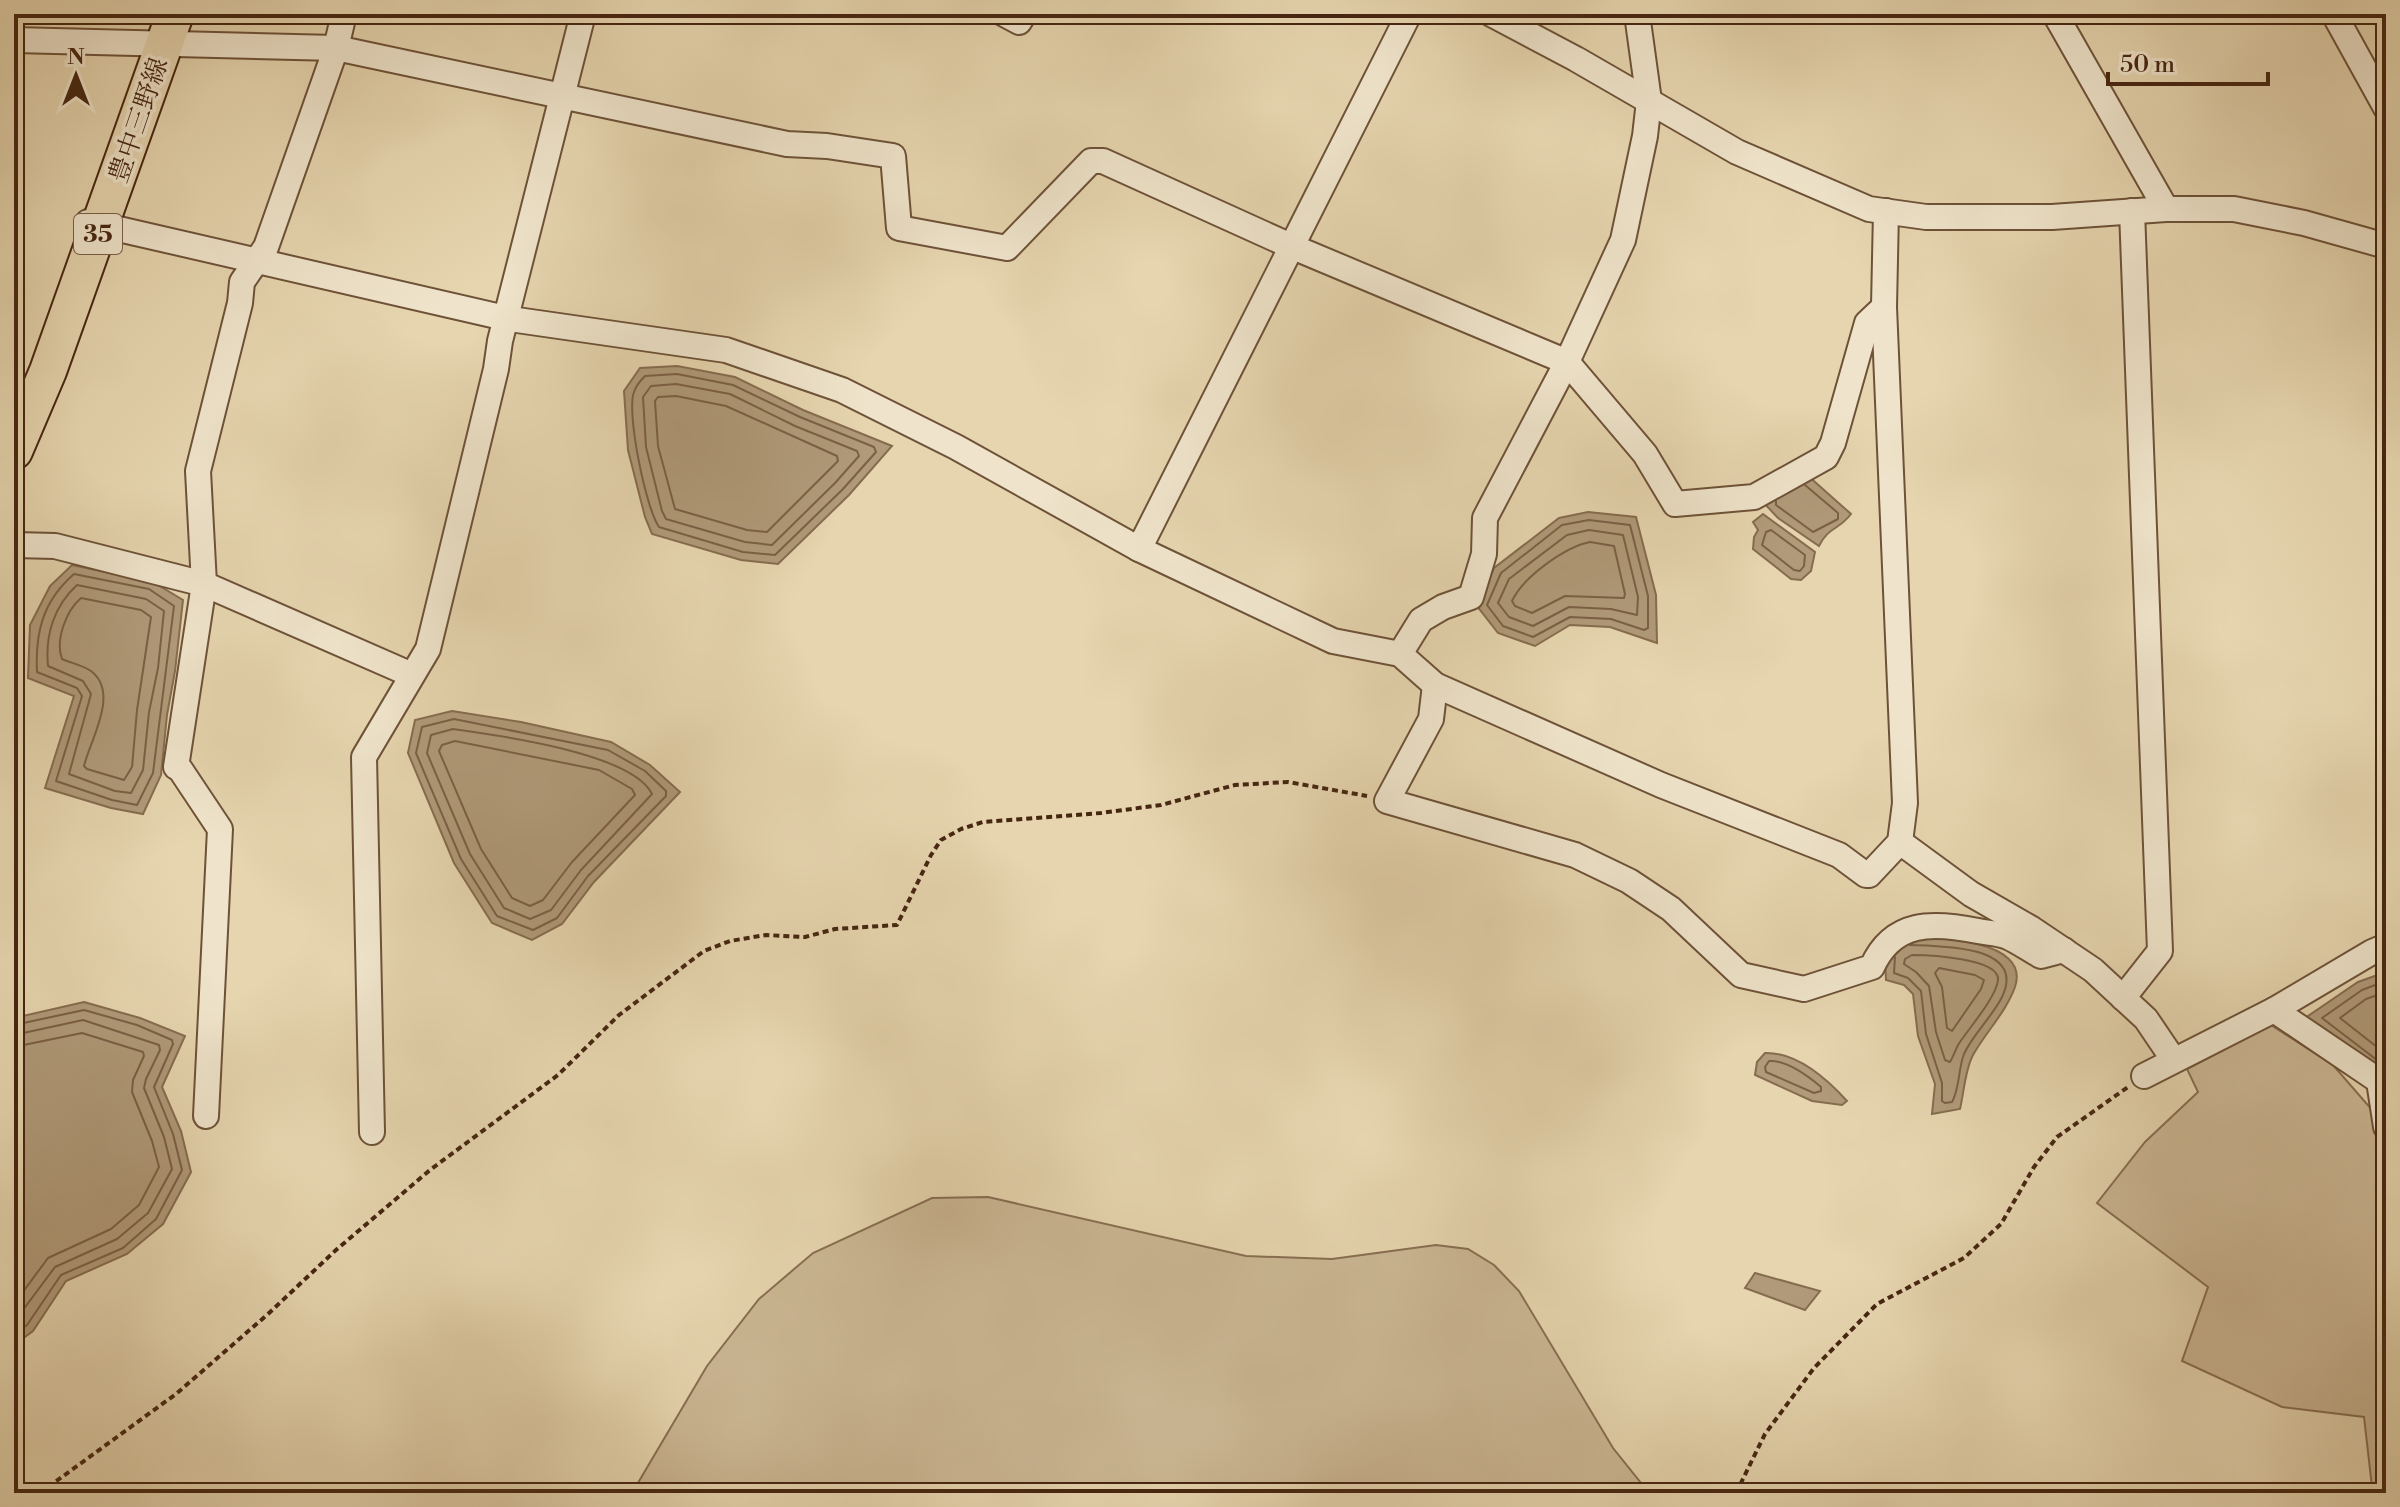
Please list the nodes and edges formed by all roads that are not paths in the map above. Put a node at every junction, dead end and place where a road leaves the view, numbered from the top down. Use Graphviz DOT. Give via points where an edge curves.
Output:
graph roads {
  1 [pos="344,14"];
  2 [pos="583,14"];
  3 [pos="1004,14"];
  4 [pos="1024,14"];
  5 [pos="1409,14"];
  6 [pos="1491,14"];
  7 [pos="1637,14"];
  8 [pos="2055,14"];
  9 [pos="2334,14"];
  10 [pos="170,29"];
  11 [pos="14,40"];
  12 [pos="336,48"];
  13 [pos="562,96"];
  14 [pos="1649,101"];
  15 [pos="2386,108"];
  16 [pos="2166,209"];
  17 [pos="1886,211"];
  18 [pos="2132,211"];
  19 [pos="92,222"];
  20 [pos="2386,246"];
  21 [pos="1293,247"];
  22 [pos="257,260"];
  23 [pos="1884,307"];
  24 [pos="506,318"];
  25 [pos="1567,362"];
  26 [pos="14,451"];
  27 [pos="14,545"];
  28 [pos="1139,549"];
  29 [pos="204,584"];
  30 [pos="1400,654"];
  31 [pos="412,675"];
  32 [pos="1435,685"];
  33 [pos="1900,842"];
  34 [pos="2386,946"];
  35 [pos="2064,950"];
  36 [pos="2123,998"];
  37 [pos="2274,1010"];
  38 [pos="2173,1059"];
  39 [pos="2144,1076"];
  40 [pos="206,1116"];
  41 [pos="2386,1127"];
  42 [pos="372,1132"];
  1 -- 12 [label="street"];
  2 -- 13 [label="street"];
  3 -- 4 [label="street" via="1019,22"];
  5 -- 21 [label="street"];
  6 -- 14 [label="street"];
  7 -- 14 [label="street"];
  8 -- 16 [label="street"];
  9 -- 15 [label="street"];
  10 -- 11 [label="street"];
  10 -- 12 [label="street"];
  10 -- 19 [label="main road, 豊中三野線 / 35"];
  12 -- 13 [label="street"];
  12 -- 22 [label="street"];
  13 -- 21 [label="street" via="787,144 893,156 899,228 1007,248 1091,161 1103,161"];
  13 -- 24 [label="street"];
  14 -- 17 [label="street" via="1737,152 1869,209"];
  14 -- 25 [label="street" via="1623,240"];
  16 -- 18 [label="street"];
  16 -- 20 [label="street" via="2234,209"];
  17 -- 18 [label="street" via="1926,217 2052,217"];
  17 -- 23 [label="street"];
  18 -- 36 [label="street" via="2160,951"];
  19 -- 22 [label="street"];
  19 -- 26 [label="main road, 豊中三野線 / 35" via="48,371"];
  21 -- 25 [label="street"];
  21 -- 28 [label="street"];
  22 -- 24 [label="street"];
  22 -- 29 [label="street" via="242,282 198,471"];
  23 -- 25 [label="street" via="1867,323 1826,457 1754,497 1675,504 1645,454"];
  23 -- 33 [label="street" via="1905,803"];
  24 -- 28 [label="street" via="726,350 842,390"];
  24 -- 31 [label="street" via="428,649"];
  25 -- 30 [label="street" via="1485,518 1484,554 1471,597 1421,620"];
  27 -- 29 [label="street" via="55,546"];
  28 -- 30 [label="street" via="1333,641"];
  29 -- 31 [label="street"];
  29 -- 40 [label="street" via="176,767 220,829"];
  30 -- 32 [label="street"];
  31 -- 42 [label="street" via="364,757"];
  32 -- 33 [label="street" via="1661,785 1839,855 1866,875"];
  32 -- 35 [label="street" via="1431,719 1387,801 1575,855 1629,881 1671,909 1741,975 1804,989 1872,967 1881,947 1900,933 1921,927 1951,926 2007,936 2041,956"];
  33 -- 35 [label="street" via="1971,894"];
  34 -- 37 [label="street"];
  35 -- 36 [label="street"];
  36 -- 38 [label="street" via="2146,1019"];
  37 -- 38 [label="street"];
  37 -- 41 [label="street" via="2379,1081"];
  38 -- 39 [label="street"];
}
